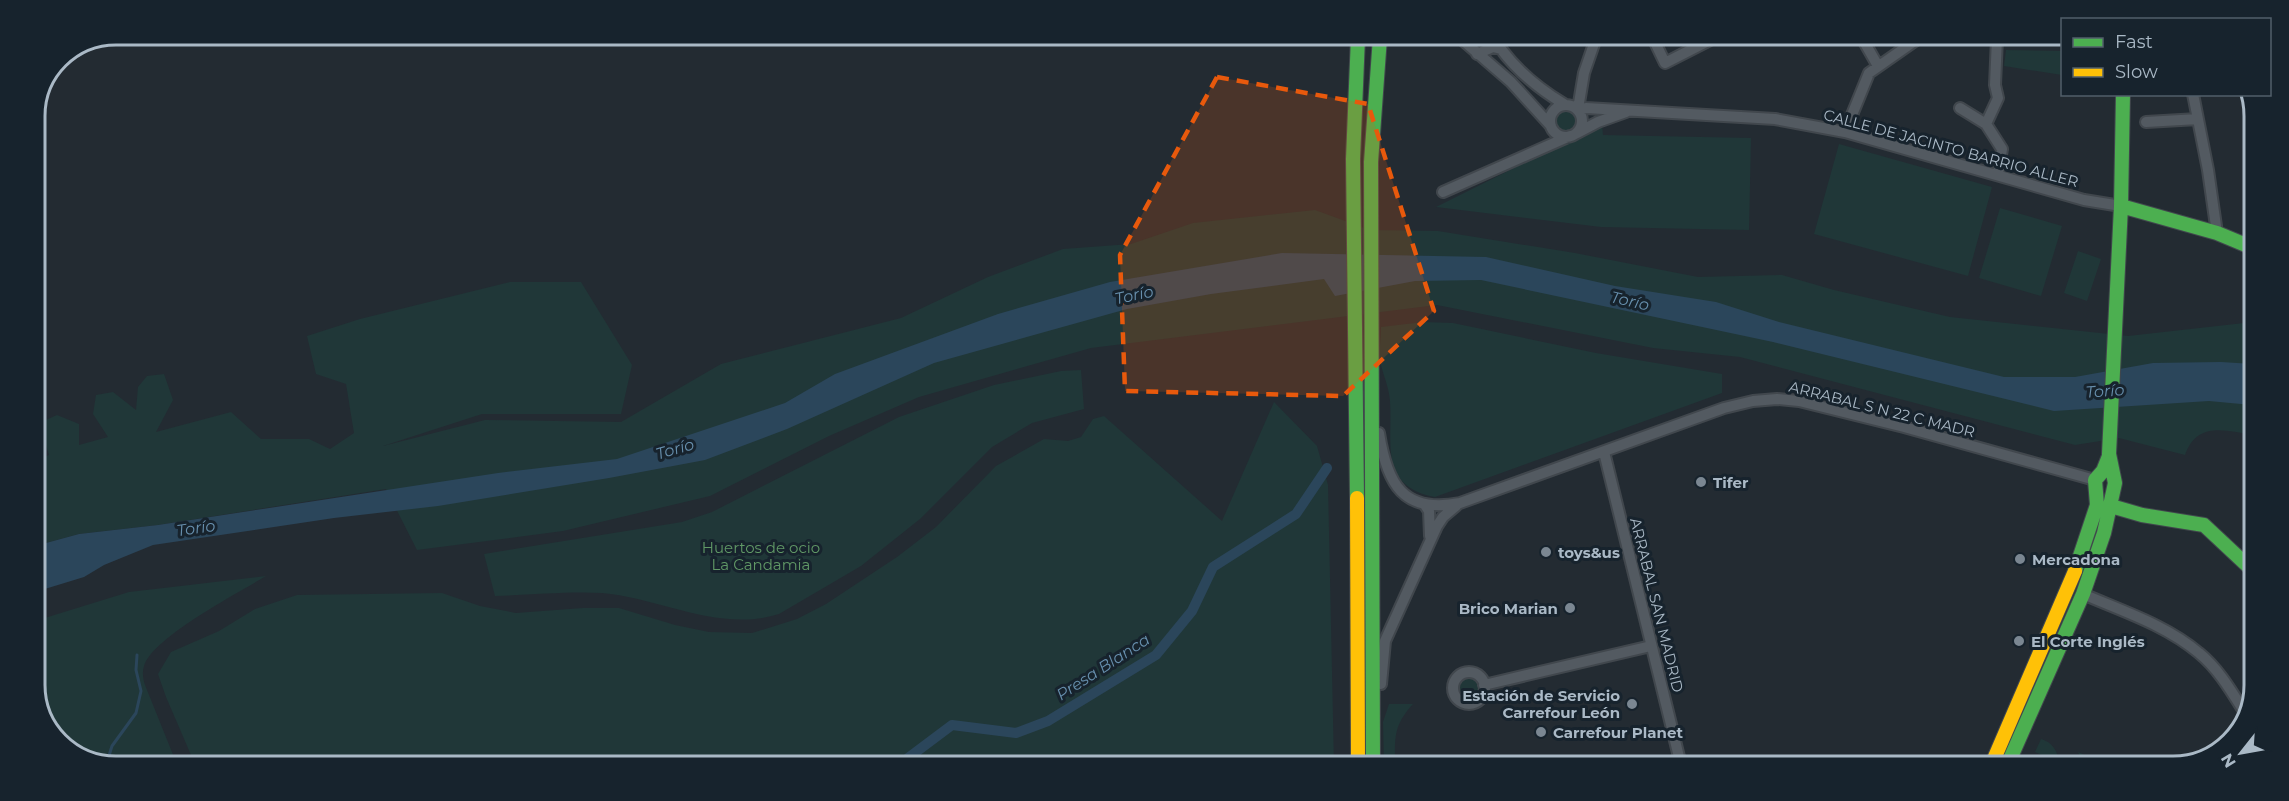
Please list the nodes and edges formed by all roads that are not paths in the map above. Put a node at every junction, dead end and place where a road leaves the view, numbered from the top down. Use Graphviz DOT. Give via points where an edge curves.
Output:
graph roads {
  1 [pos="1358,45"];
  2 [pos="1379,45"];
  3 [pos="1467,45"];
  4 [pos="1594,45"];
  5 [pos="1656,45"];
  6 [pos="1700,45"];
  7 [pos="1866,45"];
  8 [pos="1909,45"];
  9 [pos="1997,45"];
  10 [pos="1477,54"];
  11 [pos="1878,66"];
  12 [pos="2123,96"];
  13 [pos="2193,96"];
  14 [pos="1564,104"];
  15 [pos="1960,108"];
  16 [pos="1578,109"];
  17 [pos="1629,111"];
  18 [pos="2198,119"];
  19 [pos="2146,122"];
  20 [pos="1986,124"];
  21 [pos="1553,128"];
  22 [pos="1845,132"];
  23 [pos="1573,135"];
  24 [pos="1542,150"];
  25 [pos="1998,174"];
  26 [pos="1443,192"];
  27 [pos="2121,206"];
  28 [pos="2217,233"];
  29 [pos="2244,243"];
  30 [pos="1373,400"];
  31 [pos="1604,452"];
  32 [pos="2101,481"];
  33 [pos="2111,499"];
  34 [pos="1460,503"];
  35 [pos="1425,505"];
  36 [pos="1430,539"];
  37 [pos="2244,562"];
  38 [pos="2083,594"];
  39 [pos="1652,646"];
  40 [pos="1484,684"];
  41 [pos="2240,707"];
  42 [pos="1372,712"];
  43 [pos="1358,756"];
  44 [pos="1372,756"];
  45 [pos="1679,756"];
  46 [pos="1995,756"];
  47 [pos="2011,756"];
  1 -- 43 [label="main road" via="1353,159"];
  2 -- 30 [label="main road" via="1371,162"];
  3 -- 10 [label="street"];
  4 -- 16 [label="street"];
  5 -- 6 [label="street" via="1665,63"];
  7 -- 11 [label="street"];
  8 -- 11 [label="street"];
  9 -- 20 [label="street" via="1998,98"];
  10 -- 14 [label="street" via="1493,47 1501,49 1528,80"];
  10 -- 21 [label="street" via="1511,81"];
  11 -- 22 [label="street" via="1869,73"];
  12 -- 27 [label="main road"];
  13 -- 18 [label="street"];
  14 -- 16 [label="street"];
  14 -- 21 [label="street" via="1550,118"];
  15 -- 20 [label="street"];
  16 -- 17 [label="street, CALLE DE JACINTO BARRIO ALLER"];
  16 -- 23 [label="street" via="1583,120 1580,130"];
  17 -- 22 [label="street, CALLE DE JACINTO BARRIO ALLER" via="1775,119"];
  17 -- 23 [label="street, CALLE DE JACINTO BARRIO ALLER"];
  18 -- 19 [label="street"];
  18 -- 28 [label="street"];
  20 -- 25 [label="street" via="2002,149"];
  21 -- 23 [label="street" via="1563,137"];
  21 -- 24 [label="street"];
  22 -- 25 [label="street, CALLE DE JACINTO BARRIO ALLER"];
  23 -- 24 [label="street, CALLE DE JACINTO BARRIO ALLER"];
  24 -- 26 [label="street, CALLE DE JACINTO BARRIO ALLER"];
  25 -- 27 [label="street, CALLE DE JACINTO BARRIO ALLER" via="2084,200"];
  27 -- 28 [label="main road"];
  27 -- 32 [label="main road" via="2109,454"];
  28 -- 29 [label="main road"];
  30 -- 35 [label="street" via="1389,475 1407,496"];
  30 -- 42 [label="main road"];
  31 -- 32 [label="street, ARRABAL S N 22 C MADR" via="1724,408 1777,399 1799,401"];
  31 -- 34 [label="street, ARRABAL S N 22 C MADR"];
  31 -- 39 [label="street, ARRABAL SAN MADRID"];
  32 -- 33 [label="main road" via="2115,483"];
  32 -- 46 [label="main road" via="2085,546 2068,592"];
  33 -- 37 [label="main road" via="2117,509 2196,521"];
  33 -- 38 [label="main road"];
  34 -- 35 [label="street, ARRABAL S N 22 C MADR"];
  34 -- 36 [label="street, ARRABAL S N 22 C MADR" via="1443,517"];
  35 -- 36 [label="street" via="1431,524"];
  36 -- 42 [label="street, ARRABAL S N 22 C MADR" via="1385,641 1380,694"];
  38 -- 41 [label="street" via="2162,628 2200,653"];
  38 -- 47 [label="main road"];
  39 -- 40 [label="street"];
  39 -- 45 [label="street, ARRABAL SAN MADRID"];
  42 -- 44 [label="main road"];
}
